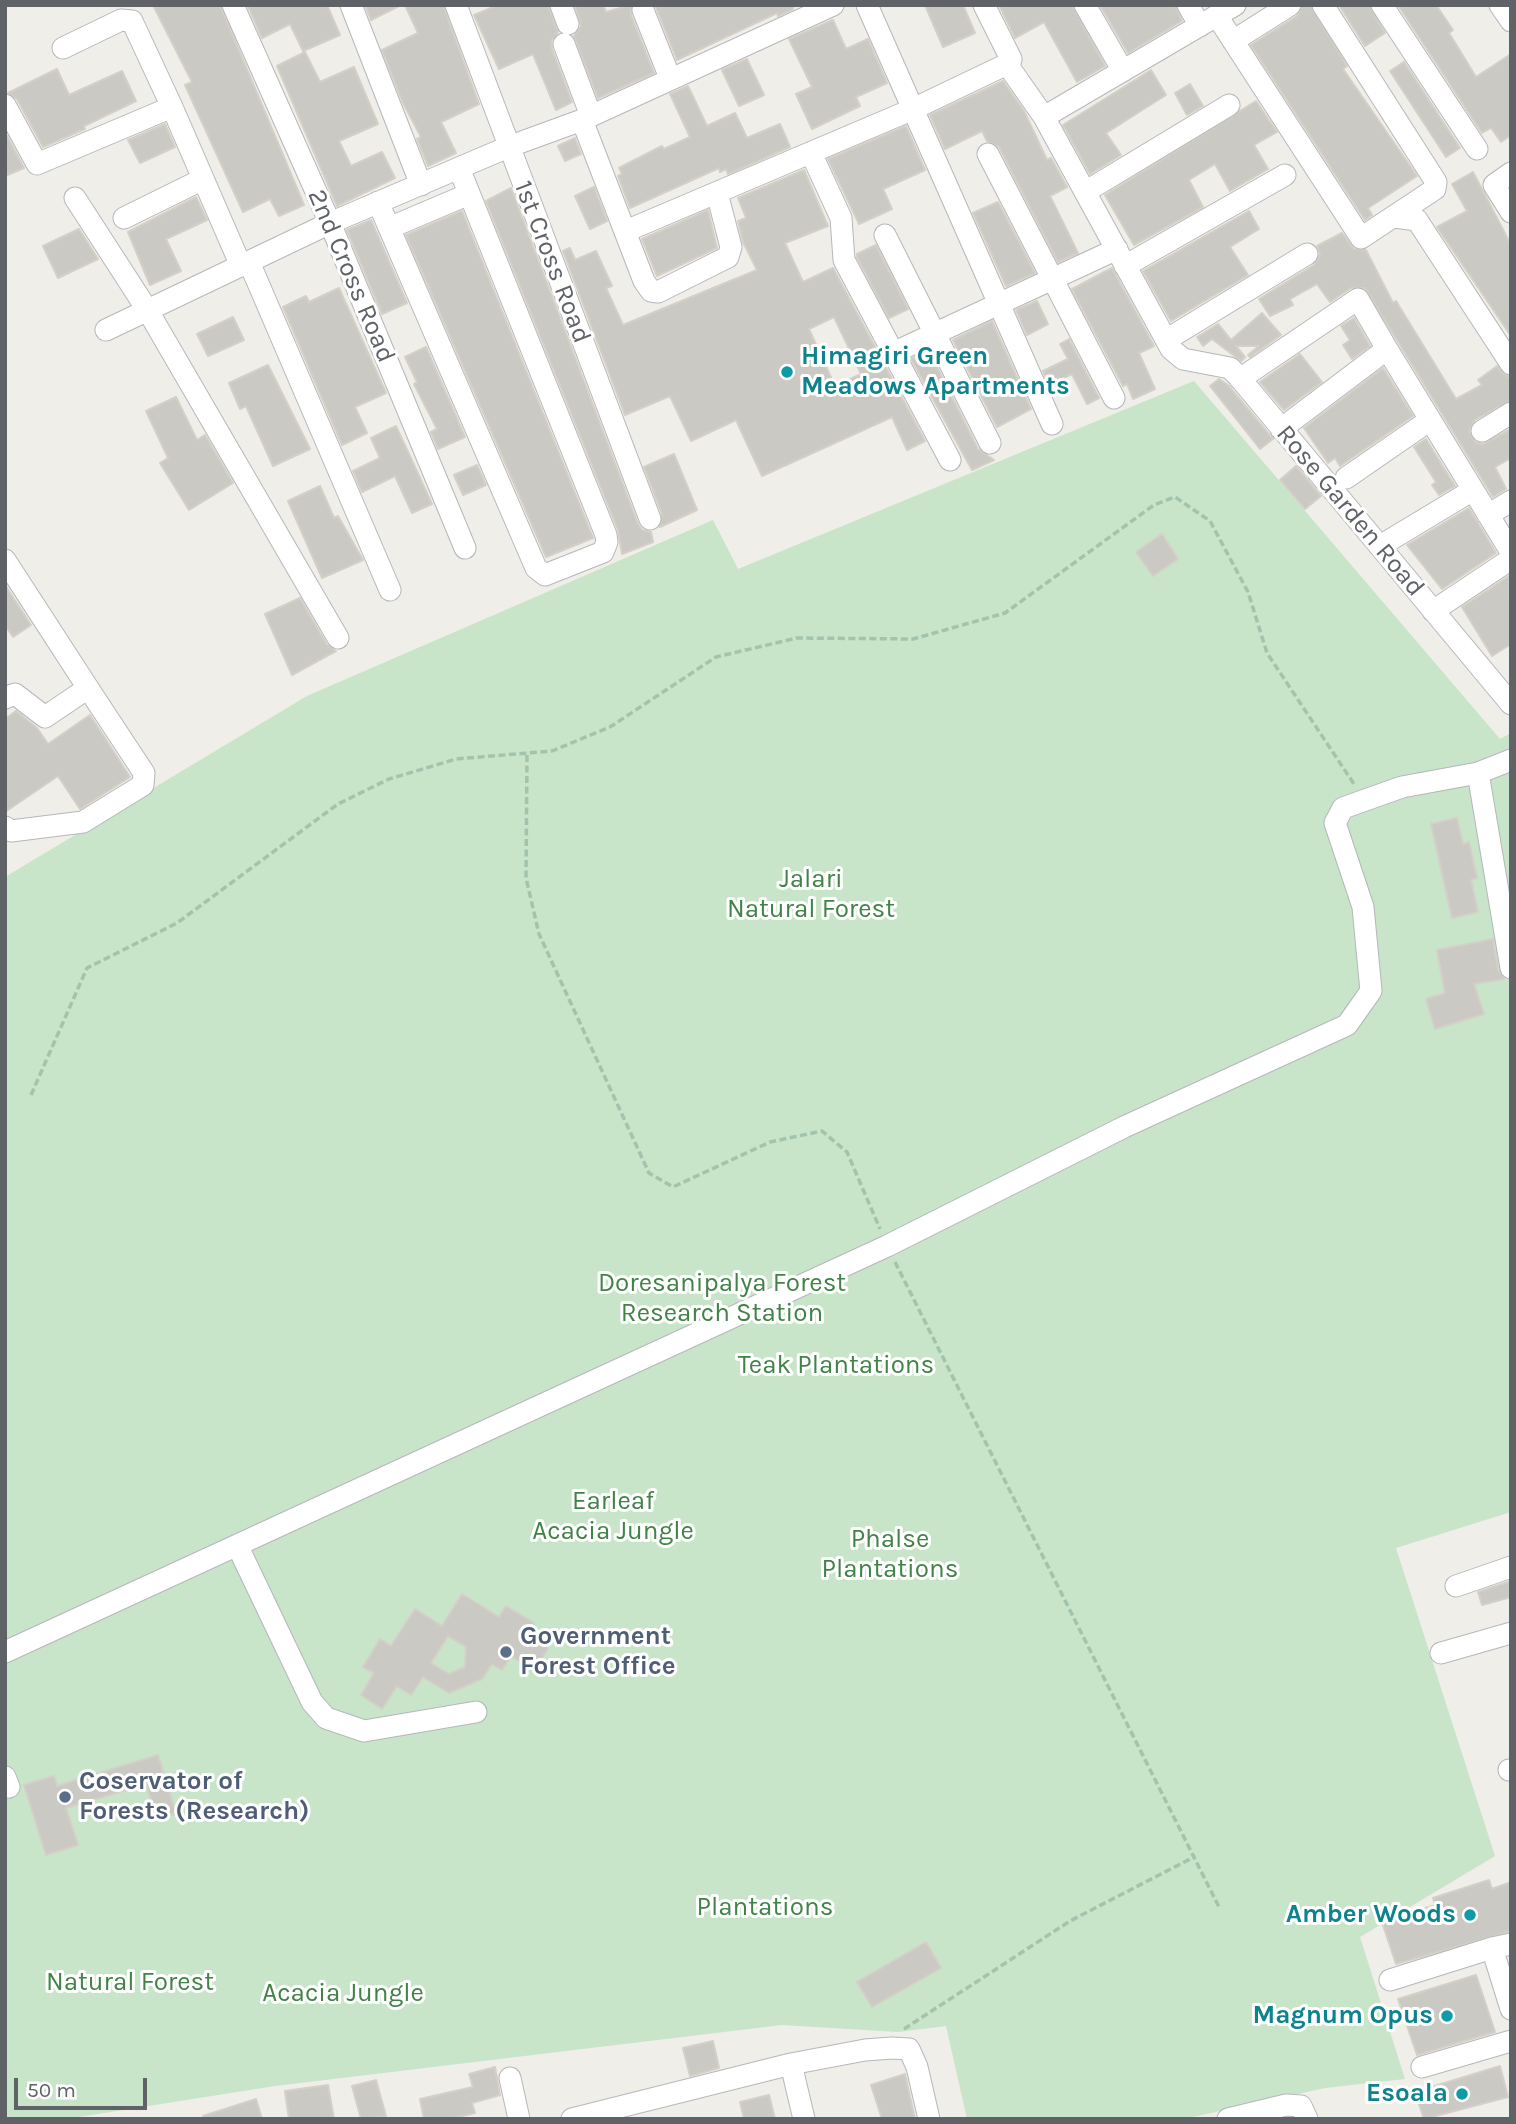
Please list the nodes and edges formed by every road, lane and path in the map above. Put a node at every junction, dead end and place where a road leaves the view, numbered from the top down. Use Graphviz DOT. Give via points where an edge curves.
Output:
graph roads {
  1 [pos="233,5"];
  2 [pos="351,5"];
  3 [pos="456,5"];
  4 [pos="833,5"];
  5 [pos="867,5"];
  6 [pos="984,5"];
  7 [pos="1085,5"];
  8 [pos="1188,5"];
  9 [pos="1290,5"];
  10 [pos="1323,5"];
  11 [pos="1382,5"];
  12 [pos="1500,5"];
  13 [pos="643,10"];
  14 [pos="1218,16"];
  15 [pos="1511,21"];
  16 [pos="564,24"];
  17 [pos="1233,41"];
  18 [pos="63,48"];
  19 [pos="1009,67"];
  20 [pos="1123,71"];
  21 [pos="670,78"];
  22 [pos="5,105"];
  23 [pos="1229,105"];
  24 [pos="172,107"];
  25 [pos="911,110"];
  26 [pos="1044,117"];
  27 [pos="586,118"];
  28 [pos="508,147"];
  29 [pos="1477,149"];
  30 [pos="811,153"];
  31 [pos="988,154"];
  32 [pos="459,168"];
  33 [pos="1511,173"];
  34 [pos="1286,175"];
  35 [pos="203,179"];
  36 [pos="421,185"];
  37 [pos="1085,192"];
  38 [pos="717,193"];
  39 [pos="469,194"];
  40 [pos="75,198"];
  41 [pos="378,202"];
  42 [pos="1511,212"];
  43 [pos="1395,217"];
  44 [pos="124,218"];
  45 [pos="330,223"];
  46 [pos="389,228"];
  47 [pos="626,231"];
  48 [pos="886,235"];
  49 [pos="1307,254"];
  50 [pos="1121,258"];
  51 [pos="245,264"];
  52 [pos="1051,279"];
  53 [pos="998,304"];
  54 [pos="148,310"];
  55 [pos="106,330"];
  56 [pos="935,333"];
  57 [pos="1168,344"];
  58 [pos="1387,349"];
  59 [pos="894,353"];
  60 [pos="1511,364"];
  61 [pos="1240,379"];
  62 [pos="1114,398"];
  63 [pos="1511,412"];
  64 [pos="1430,420"];
  65 [pos="1052,424"];
  66 [pos="1281,429"];
  67 [pos="1482,431"];
  68 [pos="990,443"];
  69 [pos="950,460"];
  70 [pos="1346,478"];
  71 [pos="1473,490"];
  72 [pos="1511,500"];
  73 [pos="1488,515"];
  74 [pos="650,519"];
  75 [pos="1380,546"];
  76 [pos="465,548"];
  77 [pos="1511,552"];
  78 [pos="1511,559"];
  79 [pos="5,560"];
  80 [pos="390,590"];
  81 [pos="1433,611"];
  82 [pos="338,638"];
  83 [pos="88,688"];
  84 [pos="5,698"];
  85 [pos="1511,704"];
  86 [pos="527,755"];
  87 [pos="1511,760"];
  88 [pos="1478,773"];
  89 [pos="1365,800"];
  90 [pos="5,827"];
  91 [pos="1507,925"];
  92 [pos="1511,968"];
  93 [pos="31,1095"];
  94 [pos="887,1245"];
  95 [pos="238,1547"];
  96 [pos="1511,1567"];
  97 [pos="1456,1586"];
  98 [pos="1511,1633"];
  99 [pos="5,1652"];
  100 [pos="1441,1653"];
  101 [pos="476,1712"];
  102 [pos="1194,1857"];
  103 [pos="1219,1907"];
  104 [pos="1502,1946"];
  105 [pos="1390,1980"];
  106 [pos="1511,2009"];
  107 [pos="898,2032"];
  108 [pos="1511,2041"];
  109 [pos="791,2064"];
  110 [pos="1422,2067"];
  111 [pos="510,2078"];
  112 [pos="519,2119"];
  113 [pos="572,2119"];
  114 [pos="804,2119"];
  115 [pos="929,2119"];
  116 [pos="1228,2119"];
  117 [pos="1307,2119"];
  1 -- 45 [label="street, 2nd Cross Road"];
  2 -- 36 [label="street"];
  3 -- 28 [label="street, 1st Cross Road"];
  4 -- 21 [label="street"];
  5 -- 25 [label="street"];
  6 -- 19 [label="street" via="1011,59"];
  7 -- 20 [label="street"];
  8 -- 14 [label="street"];
  9 -- 17 [label="street"];
  10 -- 43 [label="street" via="1436,182 1435,189"];
  11 -- 29 [label="street"];
  12 -- 15 [label="street"];
  13 -- 21 [label="street"];
  14 -- 17 [label="street"];
  14 -- 20 [label="street"];
  16 -- 27 [label="street"];
  17 -- 43 [label="street" via="1357,236 1365,237"];
  18 -- 24 [label="street" via="121,20 132,21"];
  19 -- 25 [label="street"];
  19 -- 26 [label="street"];
  20 -- 26 [label="street"];
  21 -- 27 [label="street"];
  22 -- 24 [label="street" via="37,164"];
  23 -- 37 [label="street"];
  24 -- 35 [label="street"];
  25 -- 30 [label="street"];
  25 -- 53 [label="street"];
  26 -- 37 [label="street"];
  27 -- 28 [label="street"];
  27 -- 47 [label="street"];
  28 -- 32 [label="street"];
  28 -- 74 [label="street, 1st Cross Road"];
  30 -- 38 [label="street"];
  30 -- 59 [label="street" via="841,218 845,260"];
  31 -- 52 [label="street"];
  32 -- 36 [label="street"];
  32 -- 39 [label="street"];
  33 -- 42 [label="street" via="1494,186"];
  34 -- 50 [label="street"];
  35 -- 44 [label="street"];
  35 -- 51 [label="street"];
  36 -- 41 [label="street"];
  37 -- 50 [label="street"];
  38 -- 47 [label="street"];
  38 -- 47 [label="street" via="731,247 728,257 657,292 645,281"];
  39 -- 46 [label="street"];
  39 -- 46 [label="street" via="606,535 603,552 545,575 536,568"];
  40 -- 54 [label="street"];
  41 -- 45 [label="street"];
  41 -- 46 [label="street"];
  43 -- 60 [label="street" via="1417,220"];
  45 -- 51 [label="street"];
  45 -- 76 [label="street, 2nd Cross Road"];
  48 -- 56 [label="street"];
  49 -- 57 [label="street"];
  50 -- 52 [label="street"];
  50 -- 57 [label="street"];
  51 -- 54 [label="street"];
  51 -- 80 [label="street"];
  52 -- 53 [label="street"];
  52 -- 62 [label="street"];
  53 -- 56 [label="street"];
  53 -- 65 [label="street"];
  54 -- 55 [label="street"];
  54 -- 82 [label="street"];
  56 -- 59 [label="street"];
  56 -- 68 [label="street"];
  57 -- 61 [label="street, Rose Garden Road" via="1184,359 1230,368"];
  58 -- 61 [label="street" via="1358,299"];
  58 -- 64 [label="street"];
  58 -- 66 [label="street"];
  59 -- 69 [label="street"];
  61 -- 66 [label="street, Rose Garden Road"];
  63 -- 67 [label="street"];
  64 -- 70 [label="street"];
  64 -- 71 [label="street"];
  66 -- 75 [label="street, Rose Garden Road"];
  71 -- 73 [label="street"];
  71 -- 75 [label="street"];
  72 -- 73 [label="street"];
  73 -- 77 [label="street"];
  75 -- 81 [label="street, Rose Garden Road"];
  78 -- 81 [label="street"];
  79 -- 83 [label="street"];
  81 -- 85 [label="street, Rose Garden Road"];
  83 -- 84 [label="street" via="45,717 15,694"];
  83 -- 90 [label="street" via="144,773 143,785 83,822 11,831"];
  86 -- 89 [label="path" via="552,751 610,727 716,657 797,638 914,639 1005,613 1154,505 1175,497 1210,521 1248,592 1267,653"];
  86 -- 93 [label="path" via="456,759 389,779 338,804 177,923 87,968"];
  86 -- 94 [label="path" via="526,878 539,934 649,1172 673,1187 770,1142 822,1131 847,1152"];
  87 -- 88 [label="street"];
  88 -- 89 [label="street"];
  88 -- 91 [label="street"];
  89 -- 94 [label="street" via="1343,808 1335,823 1363,907 1371,991 1347,1025 1124,1126"];
  91 -- 92 [label="street"];
  94 -- 95 [label="street"];
  94 -- 102 [label="path"];
  95 -- 99 [label="street"];
  95 -- 101 [label="street" via="312,1702 326,1717 364,1731"];
  96 -- 97 [label="street"];
  98 -- 100 [label="street"];
  102 -- 103 [label="path"];
  102 -- 107 [label="path" via="1070,1921"];
  104 -- 105 [label="street"];
  104 -- 106 [label="street"];
  108 -- 110 [label="street"];
  109 -- 113 [label="street"];
  109 -- 114 [label="street"];
  109 -- 115 [label="street" via="865,2050 909,2049"];
  111 -- 112 [label="street"];
  116 -- 117 [label="street" via="1286,2105 1301,2106"];
}
